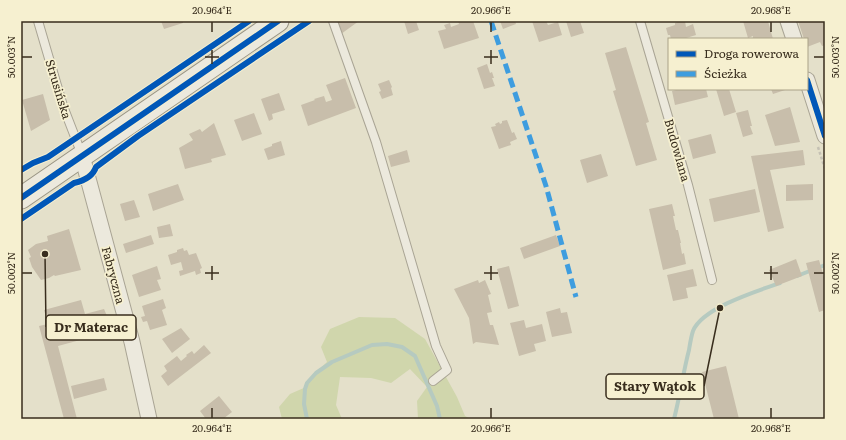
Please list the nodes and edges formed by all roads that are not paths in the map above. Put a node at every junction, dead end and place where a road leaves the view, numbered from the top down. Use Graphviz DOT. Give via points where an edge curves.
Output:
graph roads {
  1 [pos="38,21"];
  2 [pos="278,21"];
  3 [pos="333,21"];
  4 [pos="640,21"];
  5 [pos="788,21"];
  6 [pos="257,28"];
  7 [pos="794,38"];
  8 [pos="808,83"];
  9 [pos="825,136"];
  10 [pos="82,156"];
  11 [pos="21,198"];
  12 [pos="712,280"];
  13 [pos="433,381"];
  14 [pos="149,419"];
  1 -- 10 [label="lane, Strusińska" via="63,106"];
  2 -- 6 [label="street"];
  3 -- 13 [label="lane" via="376,142 436,346 447,370"];
  4 -- 12 [label="lane, Budowlana" via="688,185"];
  5 -- 7 [label="street"];
  6 -- 10 [label="street"];
  8 -- 9 [label="street"];
  10 -- 11 [label="street"];
  10 -- 14 [label="street, Fabryczna" via="132,342"];
}
